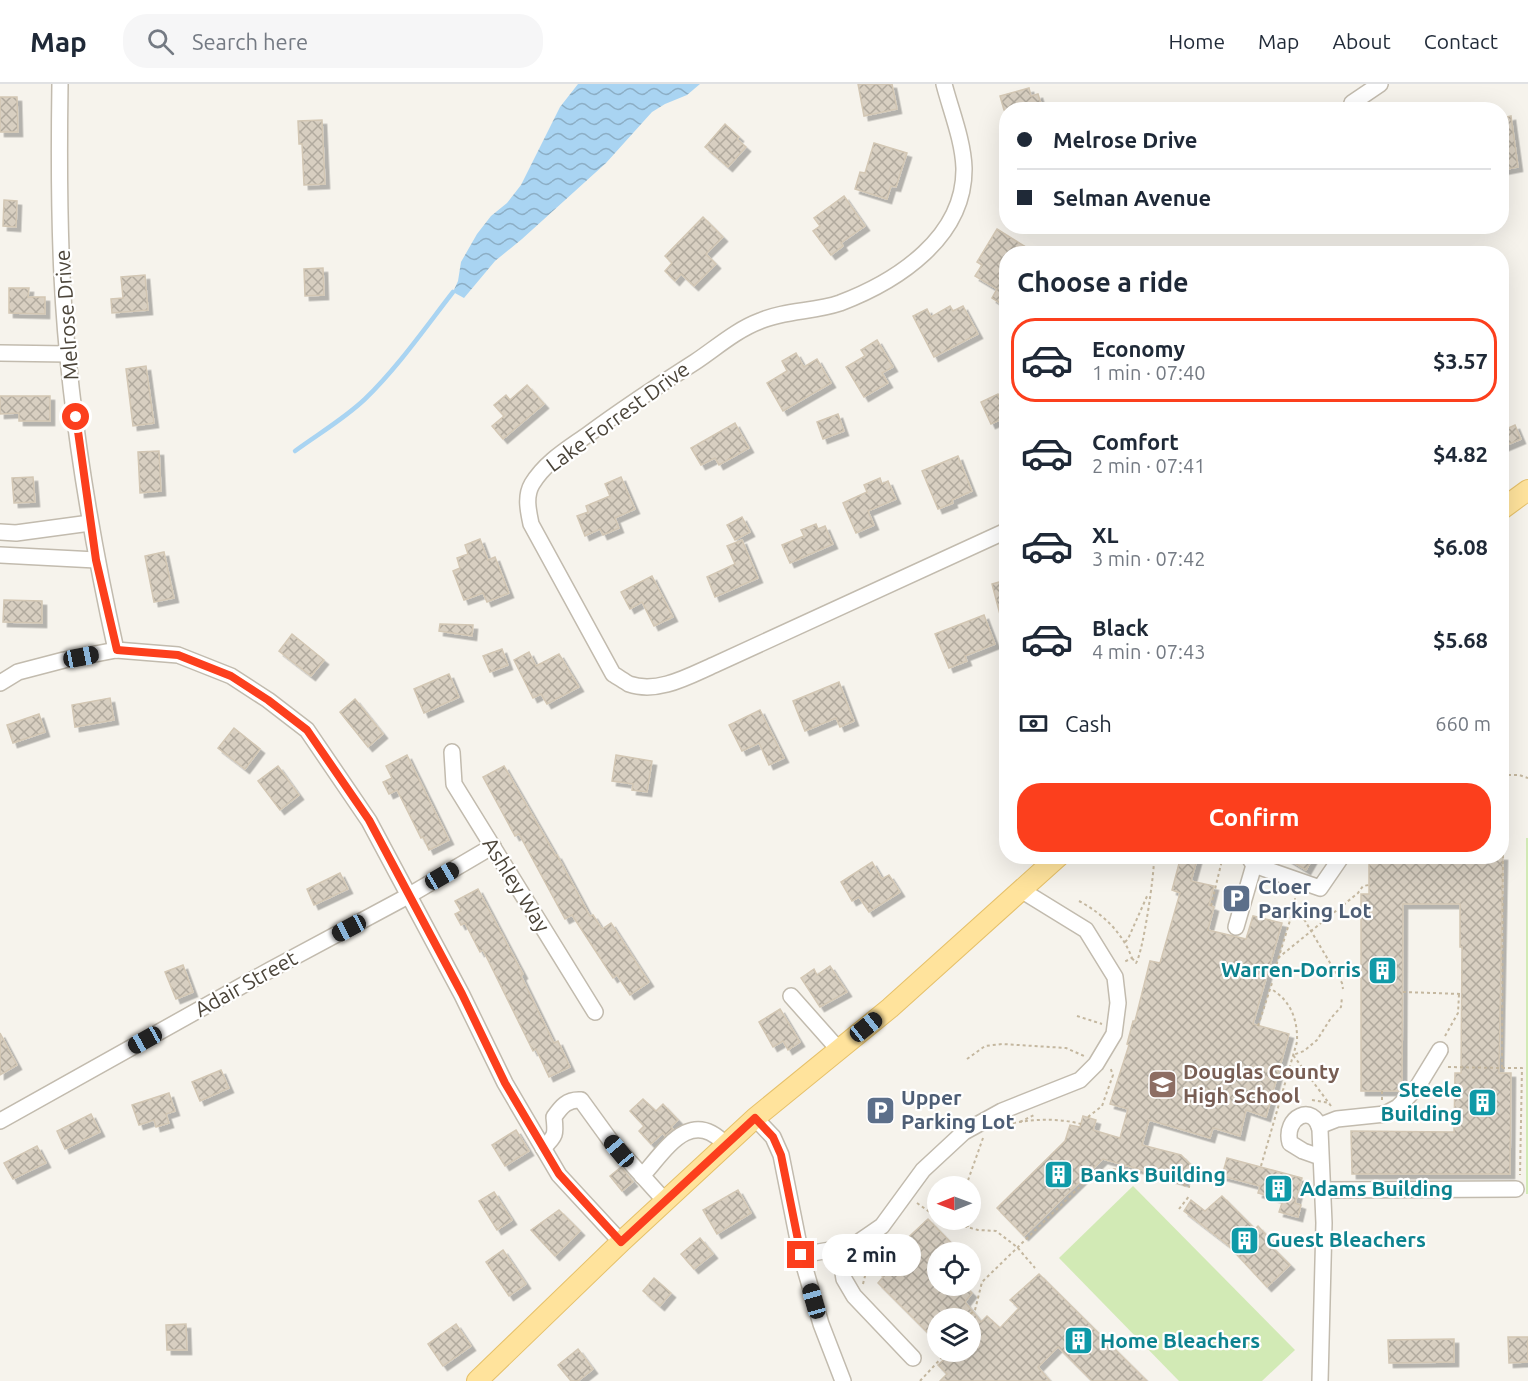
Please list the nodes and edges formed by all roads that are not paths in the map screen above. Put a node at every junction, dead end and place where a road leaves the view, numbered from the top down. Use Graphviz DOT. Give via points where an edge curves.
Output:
graph roads {
  1 [pos="60,84"];
  2 [pos="944,84"];
  3 [pos="1380,84"];
  4 [pos="1353,102"];
  5 [pos="0,353"];
  6 [pos="68,354"];
  7 [pos="1528,490"];
  8 [pos="1509,504"];
  9 [pos="90,523"];
  10 [pos="0,532"];
  11 [pos="999,534"];
  12 [pos="0,555"];
  13 [pos="96,560"];
  14 [pos="117,650"];
  15 [pos="0,682"];
  16 [pos="452,753"];
  17 [pos="493,846"];
  18 [pos="1050,864"];
  19 [pos="1250,864"];
  20 [pos="1259,864"];
  21 [pos="1336,864"];
  22 [pos="1022,890"];
  23 [pos="408,896"];
  24 [pos="1236,927"];
  25 [pos="791,996"];
  26 [pos="595,1012"];
  27 [pos="839,1050"];
  28 [pos="1440,1050"];
  29 [pos="755,1118"];
  30 [pos="0,1121"];
  31 [pos="1319,1126"];
  32 [pos="726,1145"];
  33 [pos="543,1148"];
  34 [pos="1320,1157"];
  35 [pos="642,1176"];
  36 [pos="1516,1189"];
  37 [pos="1322,1190"];
  38 [pos="665,1201"];
  39 [pos="621,1242"];
  40 [pos="839,1248"];
  41 [pos="801,1255"];
  42 [pos="912,1358"];
  43 [pos="477,1381"];
  44 [pos="843,1381"];
  45 [pos="1320,1381"];
  1 -- 6 [label="street, Melrose Drive" via="62,275"];
  2 -- 11 [label="street, Lake Forrest Drive" via="964,170 961,191 946,230 920,258 839,303 777,315 733,335 547,464 531,486 527,502 531,524 613,674 630,684 653,687 714,665"];
  3 -- 4 [label="street"];
  5 -- 6 [label="street"];
  6 -- 9 [label="street, Melrose Drive"];
  7 -- 8 [label="main road"];
  9 -- 10 [label="street"];
  9 -- 13 [label="street, Melrose Drive"];
  12 -- 13 [label="street"];
  13 -- 14 [label="street, Melrose Drive"];
  14 -- 15 [label="street" via="18,672"];
  14 -- 23 [label="street" via="178,655 231,676 307,730 369,820"];
  16 -- 17 [label="street, Ashley Way" via="454,784"];
  17 -- 23 [label="street, Adair Street"];
  17 -- 26 [label="street, Ashley Way"];
  18 -- 22 [label="main road"];
  19 -- 24 [label="street"];
  20 -- 21 [label="street" via="1320,888"];
  22 -- 27 [label="main road"];
  22 -- 40 [label="street" via="1086,930 1115,977 1118,1003 1114,1034 1103,1064 1080,1080 964,1132 923,1170 874,1232 853,1246"];
  23 -- 30 [label="street, Adair Street"];
  23 -- 33 [label="street"];
  25 -- 27 [label="street"];
  27 -- 29 [label="main road"];
  28 -- 31 [label="street" via="1409,1097 1384,1114 1337,1119"];
  29 -- 32 [label="main road"];
  29 -- 41 [label="street" via="773,1137 781,1155"];
  31 -- 34 [label="street"];
  31 -- 34 [label="street" via="1313,1116 1299,1117 1292,1121 1288,1136 1295,1147"];
  32 -- 35 [label="street" via="716,1134 692,1130 674,1138"];
  32 -- 38 [label="main road"];
  33 -- 35 [label="street" via="554,1138 554,1117 563,1104 581,1100"];
  33 -- 39 [label="street" via="559,1174"];
  34 -- 37 [label="street"];
  35 -- 38 [label="street"];
  36 -- 37 [label="street"];
  37 -- 45 [label="street"];
  38 -- 39 [label="main road"];
  39 -- 43 [label="main road"];
  40 -- 41 [label="street"];
  40 -- 42 [label="street" via="844,1278 854,1296"];
  41 -- 44 [label="street"];
}
